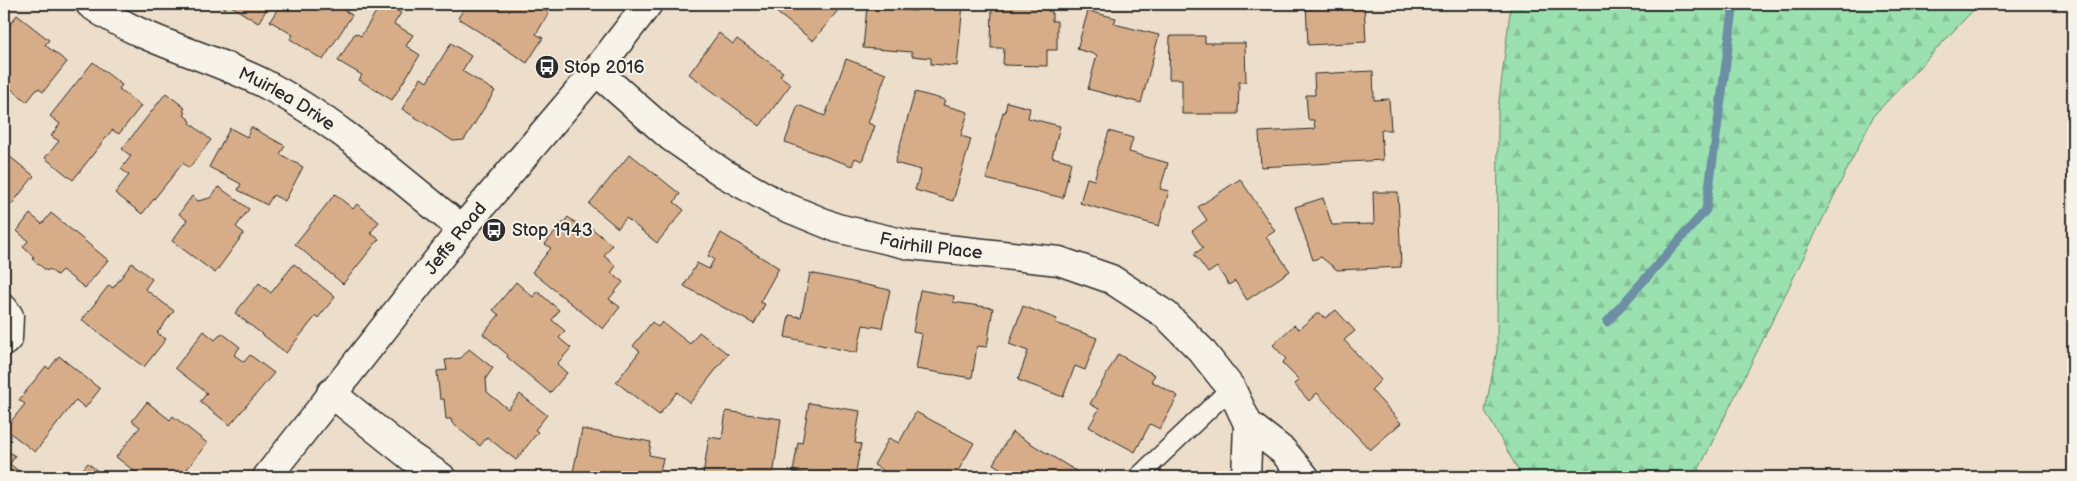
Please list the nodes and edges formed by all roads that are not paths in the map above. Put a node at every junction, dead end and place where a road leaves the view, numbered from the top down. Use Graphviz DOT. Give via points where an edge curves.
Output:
graph roads {
  1 [pos="90,4"];
  2 [pos="648,4"];
  3 [pos="596,71"];
  4 [pos="462,229"];
  5 [pos="4,309"];
  6 [pos="4,342"];
  7 [pos="1231,388"];
  8 [pos="331,394"];
  9 [pos="1248,424"];
  10 [pos="267,477"];
  11 [pos="441,477"];
  12 [pos="1138,477"];
  13 [pos="1246,477"];
  14 [pos="1305,477"];
  1 -- 4 [label="street, Muirlea Drive" via="108,17 162,44 206,58 262,83 316,114"];
  2 -- 3 [label="street, Jeffs Road"];
  3 -- 4 [label="street, Jeffs Road"];
  3 -- 7 [label="street, Fairhill Place" via="671,137 776,204 838,228 910,245 1059,261 1112,279 1166,315 1201,350"];
  4 -- 8 [label="street, Jeffs Road"];
  5 -- 6 [label="street" via="9,316 8,338"];
  7 -- 9 [label="street, Fairhill Place"];
  7 -- 12 [label="lane"];
  8 -- 10 [label="street, Jeffs Road"];
  8 -- 11 [label="street" via="410,457"];
  9 -- 13 [label="street, Fairhill Place"];
  9 -- 14 [label="street, Fairhill Place" via="1283,451"];
}
